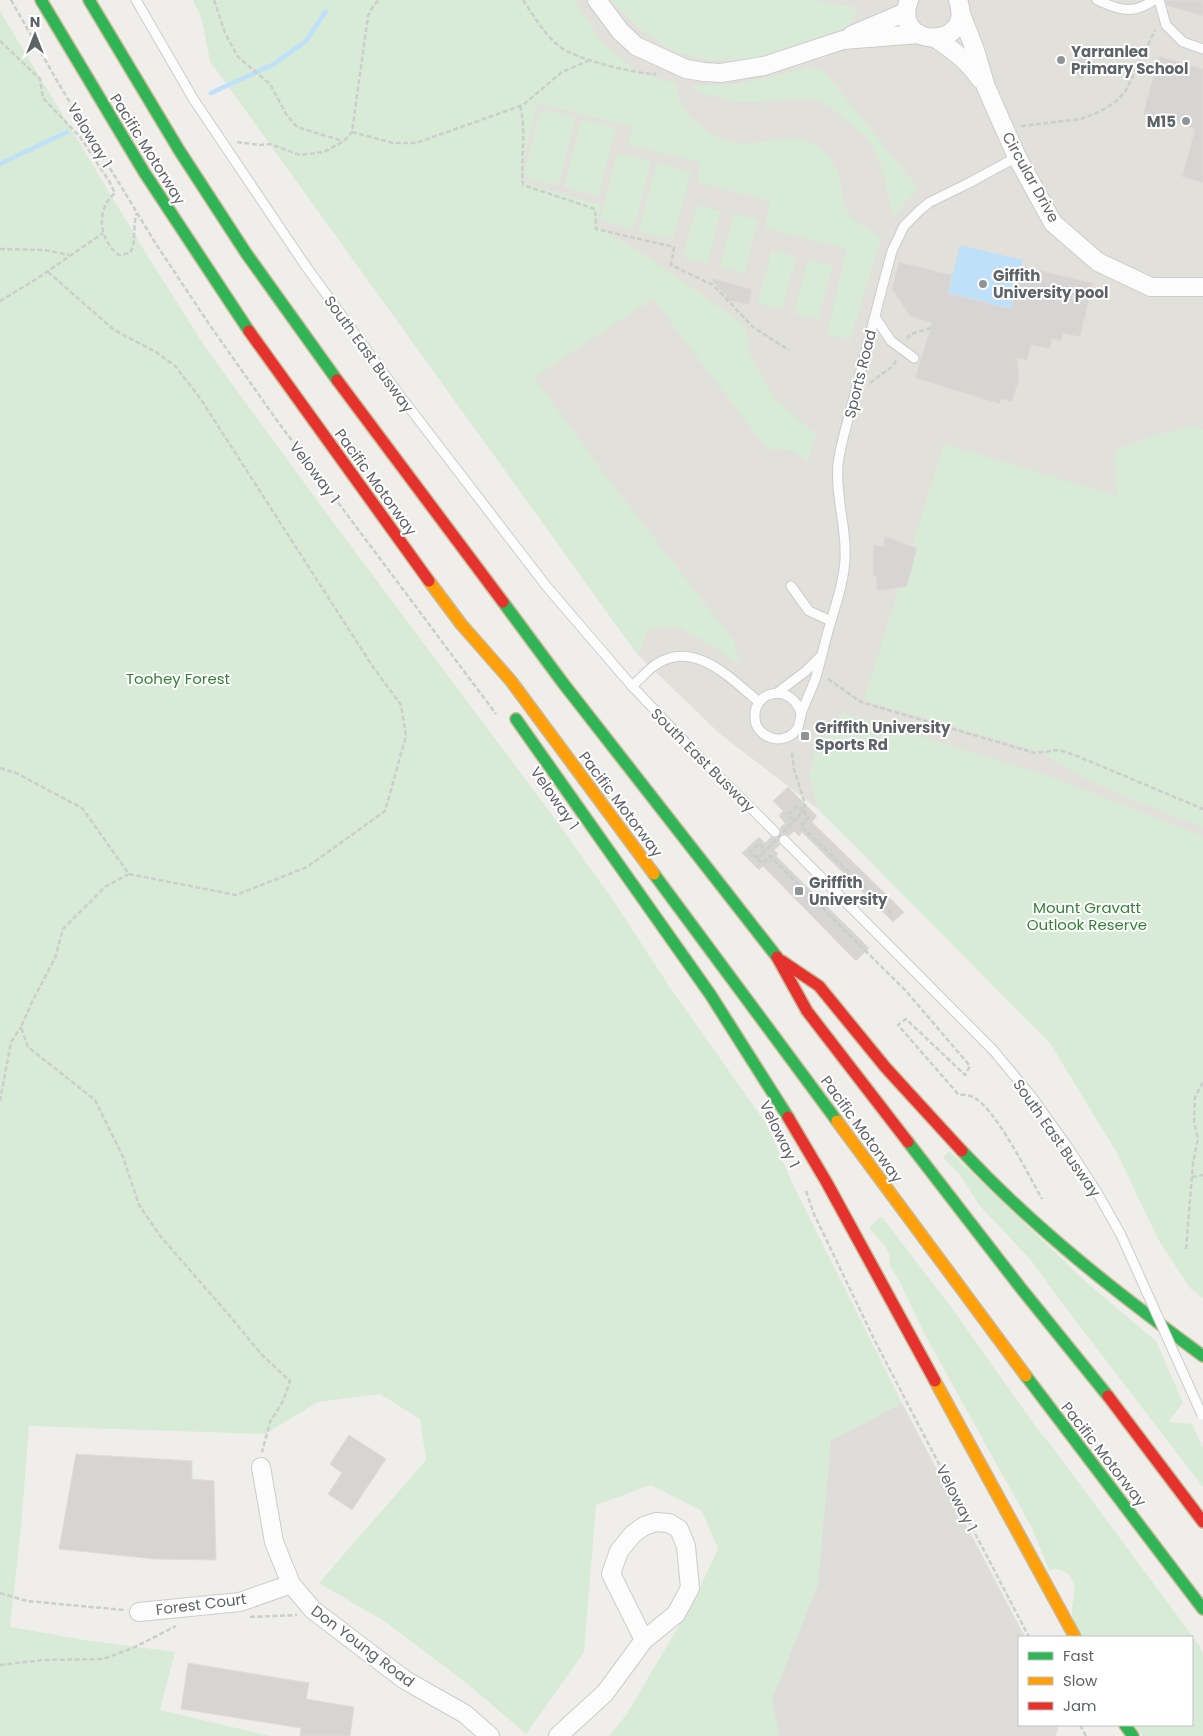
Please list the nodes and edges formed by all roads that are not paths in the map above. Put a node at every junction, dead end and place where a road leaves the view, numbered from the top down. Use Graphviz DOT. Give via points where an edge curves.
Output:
graph roads {
  1 [pos="41,0"];
  2 [pos="89,0"];
  3 [pos="136,0"];
  4 [pos="597,0"];
  5 [pos="1097,0"];
  6 [pos="1154,0"];
  7 [pos="1159,0"];
  8 [pos="908,6"];
  9 [pos="959,7"];
  10 [pos="927,36"];
  11 [pos="843,40"];
  12 [pos="1203,49"];
  13 [pos="986,87"];
  14 [pos="1017,157"];
  15 [pos="1203,287"];
  16 [pos="875,317"];
  17 [pos="914,358"];
  18 [pos="791,586"];
  19 [pos="831,621"];
  20 [pos="461,624"];
  21 [pos="468,648"];
  22 [pos="821,656"];
  23 [pos="632,686"];
  24 [pos="777,693"];
  25 [pos="759,702"];
  26 [pos="510,711"];
  27 [pos="801,714"];
  28 [pos="775,832"];
  29 [pos="784,840"];
  30 [pos="779,959"];
  31 [pos="1203,1356"];
  32 [pos="1203,1415"];
  33 [pos="261,1468"];
  34 [pos="1203,1522"];
  35 [pos="291,1584"];
  36 [pos="1203,1609"];
  37 [pos="138,1612"];
  38 [pos="1074,1636"];
  39 [pos="644,1640"];
  40 [pos="490,1736"];
  41 [pos="558,1736"];
  1 -- 20 [label="highway, Pacific Motorway" via="144,172 252,336"];
  2 -- 30 [label="highway, Pacific Motorway" via="179,150 308,340 563,683"];
  3 -- 23 [label="lane, South East Busway" via="194,100 311,273 398,393 547,587"];
  4 -- 11 [label="street" via="620,31 636,46 686,69 704,72 742,71 764,66"];
  5 -- 6 [label="lane" via="1127,11 1144,7"];
  7 -- 12 [label="lane" via="1166,24 1183,42"];
  8 -- 10 [label="street" via="911,27"];
  8 -- 11 [label="street"];
  9 -- 10 [label="street" via="959,22 950,33"];
  9 -- 13 [label="street, Circular Drive"];
  10 -- 11 [label="street"];
  10 -- 13 [label="street, Circular Drive" via="957,53"];
  13 -- 14 [label="street, Circular Drive"];
  14 -- 15 [label="street, Circular Drive" via="1053,223 1098,262 1152,287"];
  14 -- 16 [label="lane, Sports Road" via="930,202 907,222 892,252"];
  16 -- 17 [label="lane" via="891,341"];
  16 -- 19 [label="lane, Sports Road" via="838,464 838,503 845,559"];
  18 -- 19 [label="lane" via="809,611"];
  19 -- 22 [label="lane, Sports Road"];
  20 -- 21 [label="highway"];
  20 -- 36 [label="highway, Pacific Motorway" via="511,681 1031,1383"];
  22 -- 24 [label="lane"];
  22 -- 27 [label="lane, Sports Road"];
  23 -- 25 [label="lane" via="656,664 676,656 698,658 716,667"];
  23 -- 28 [label="lane, South East Busway"];
  24 -- 25 [label="lane"];
  24 -- 27 [label="lane" via="796,702"];
  25 -- 27 [label="lane, Sports Road" via="756,724 771,738 786,738 792,734"];
  26 -- 38 [label="highway" via="710,994 782,1107 827,1182"];
  29 -- 32 [label="lane, South East Busway, bridge" via="993,1050 1032,1097 1067,1146 1121,1235"];
  30 -- 31 [label="highway" via="819,986 926,1113 1026,1215 1124,1299"];
  30 -- 34 [label="highway, Pacific Motorway" via="807,1011"];
  33 -- 35 [label="street, Don Young Road" via="274,1542"];
  35 -- 37 [label="street, Forest Court" via="240,1602"];
  35 -- 40 [label="street, Don Young Road" via="313,1610 405,1680 465,1714"];
  39 -- 39 [label="street" via="611,1574 619,1551 633,1534 656,1522 669,1523 679,1529 686,1546 690,1588 676,1614"];
  39 -- 41 [label="street" via="606,1693"];
}
